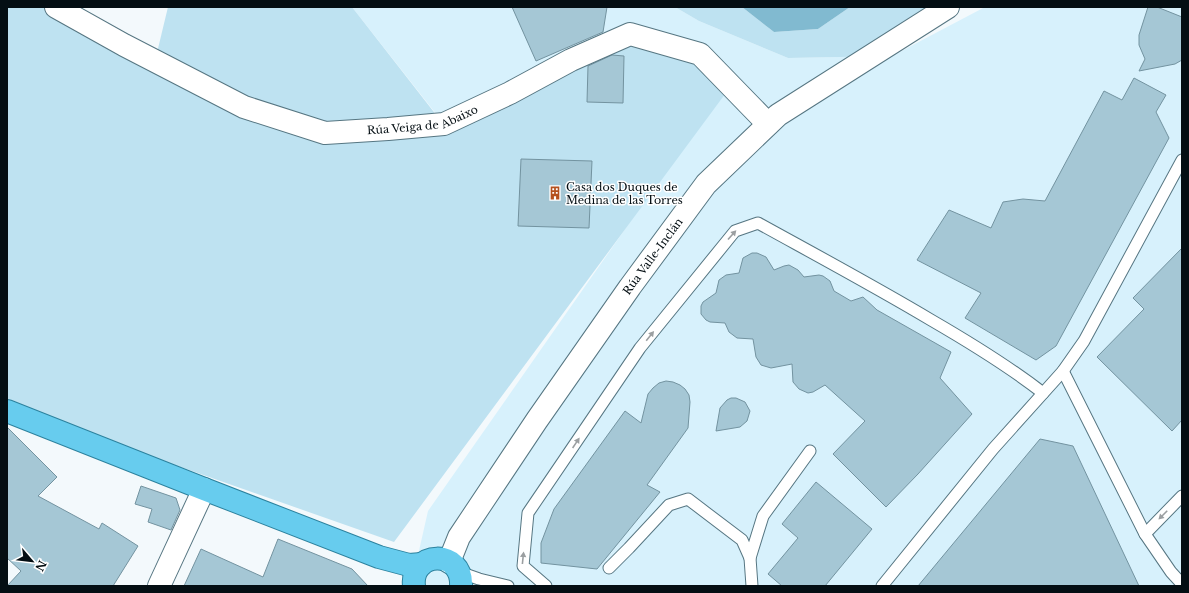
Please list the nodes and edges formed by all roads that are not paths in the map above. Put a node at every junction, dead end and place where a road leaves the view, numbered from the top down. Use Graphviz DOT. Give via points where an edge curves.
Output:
graph roads {
  1 [pos="56,7"];
  2 [pos="948,7"];
  3 [pos="768,124"];
  4 [pos="1182,160"];
  5 [pos="1063,371"];
  6 [pos="1043,393"];
  7 [pos="7,411"];
  8 [pos="810,451"];
  9 [pos="204,490"];
  10 [pos="1182,496"];
  11 [pos="1145,534"];
  12 [pos="363,550"];
  13 [pos="750,558"];
  14 [pos="422,564"];
  15 [pos="609,568"];
  16 [pos="456,573"];
  17 [pos="1182,584"];
  18 [pos="159,586"];
  19 [pos="413,586"];
  20 [pos="508,586"];
  21 [pos="546,586"];
  22 [pos="752,586"];
  23 [pos="882,586"];
  1 -- 3 [label="street, Rúa Veiga de Abaixo" via="244,107 325,133 444,124 510,93 571,60 630,34 700,54"];
  2 -- 3 [label="street, Rúa Valle-Inclán" via="784,111"];
  3 -- 16 [label="street, Rúa Valle-Inclán" via="706,184 536,420 459,537"];
  4 -- 5 [label="lane" via="1084,341"];
  5 -- 6 [label="lane"];
  5 -- 11 [label="lane"];
  21 -- 6 [label="lane, one-way" via="523,566 528,513 640,348 735,231 758,223 980,349 1017,372"];
  6 -- 23 [label="lane" via="993,449"];
  7 -- 9 [label="highway"];
  8 -- 13 [label="lane" via="763,516"];
  9 -- 12 [label="highway"];
  9 -- 18 [label="street"];
  10 -- 11 [label="lane, one-way"];
  11 -- 17 [label="lane"];
  12 -- 14 [label="highway" via="409,565"];
  12 -- 19 [label="highway"];
  13 -- 15 [label="lane" via="742,540 688,499 669,505"];
  13 -- 22 [label="lane"];
  14 -- 16 [label="highway" via="438,558"];
  14 -- 19 [label="highway" via="415,575"];
  16 -- 20 [label="lane"];
}
